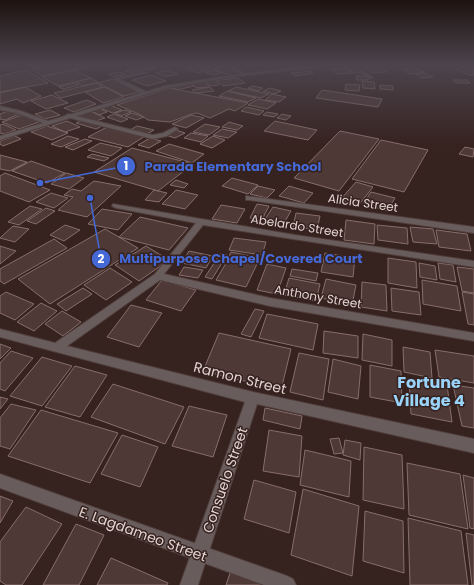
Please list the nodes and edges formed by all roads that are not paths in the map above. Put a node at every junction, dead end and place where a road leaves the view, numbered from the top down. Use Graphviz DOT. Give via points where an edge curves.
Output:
graph roads {
  1 [pos="146,91"];
  2 [pos="143,92"];
  3 [pos="0,108"];
  4 [pos="68,116"];
  5 [pos="46,122"];
  6 [pos="175,129"];
  7 [pos="0,138"];
  8 [pos="249,198"];
  9 [pos="116,206"];
  10 [pos="201,222"];
  11 [pos="474,230"];
  12 [pos="474,264"];
  13 [pos="158,276"];
  14 [pos="0,333"];
  15 [pos="474,337"];
  16 [pos="57,347"];
  17 [pos="253,398"];
  18 [pos="474,446"];
  19 [pos="0,481"];
  20 [pos="200,554"];
  21 [pos="188,585"];
  22 [pos="287,585"];
  1 -- 2 [label="street"];
  2 -- 4 [label="street"];
  3 -- 5 [label="street"];
  4 -- 5 [label="street"];
  4 -- 6 [label="street" via="153,137 165,135"];
  5 -- 7 [label="street"];
  8 -- 11 [label="street, Alicia Street"];
  9 -- 10 [label="street, Abelardo Street"];
  10 -- 12 [label="street, Abelardo Street" via="324,243"];
  10 -- 13 [label="street"];
  13 -- 15 [label="street, Anthony Street" via="270,302"];
  13 -- 16 [label="street"];
  14 -- 16 [label="street, Ramon Street"];
  16 -- 17 [label="street, Ramon Street"];
  17 -- 18 [label="street, Ramon Street"];
  17 -- 20 [label="street, Consuelo Street"];
  19 -- 20 [label="street, E. Lagdameo Street"];
  20 -- 21 [label="street, Consuelo Street"];
  20 -- 22 [label="street, E. Lagdameo Street"];
}
